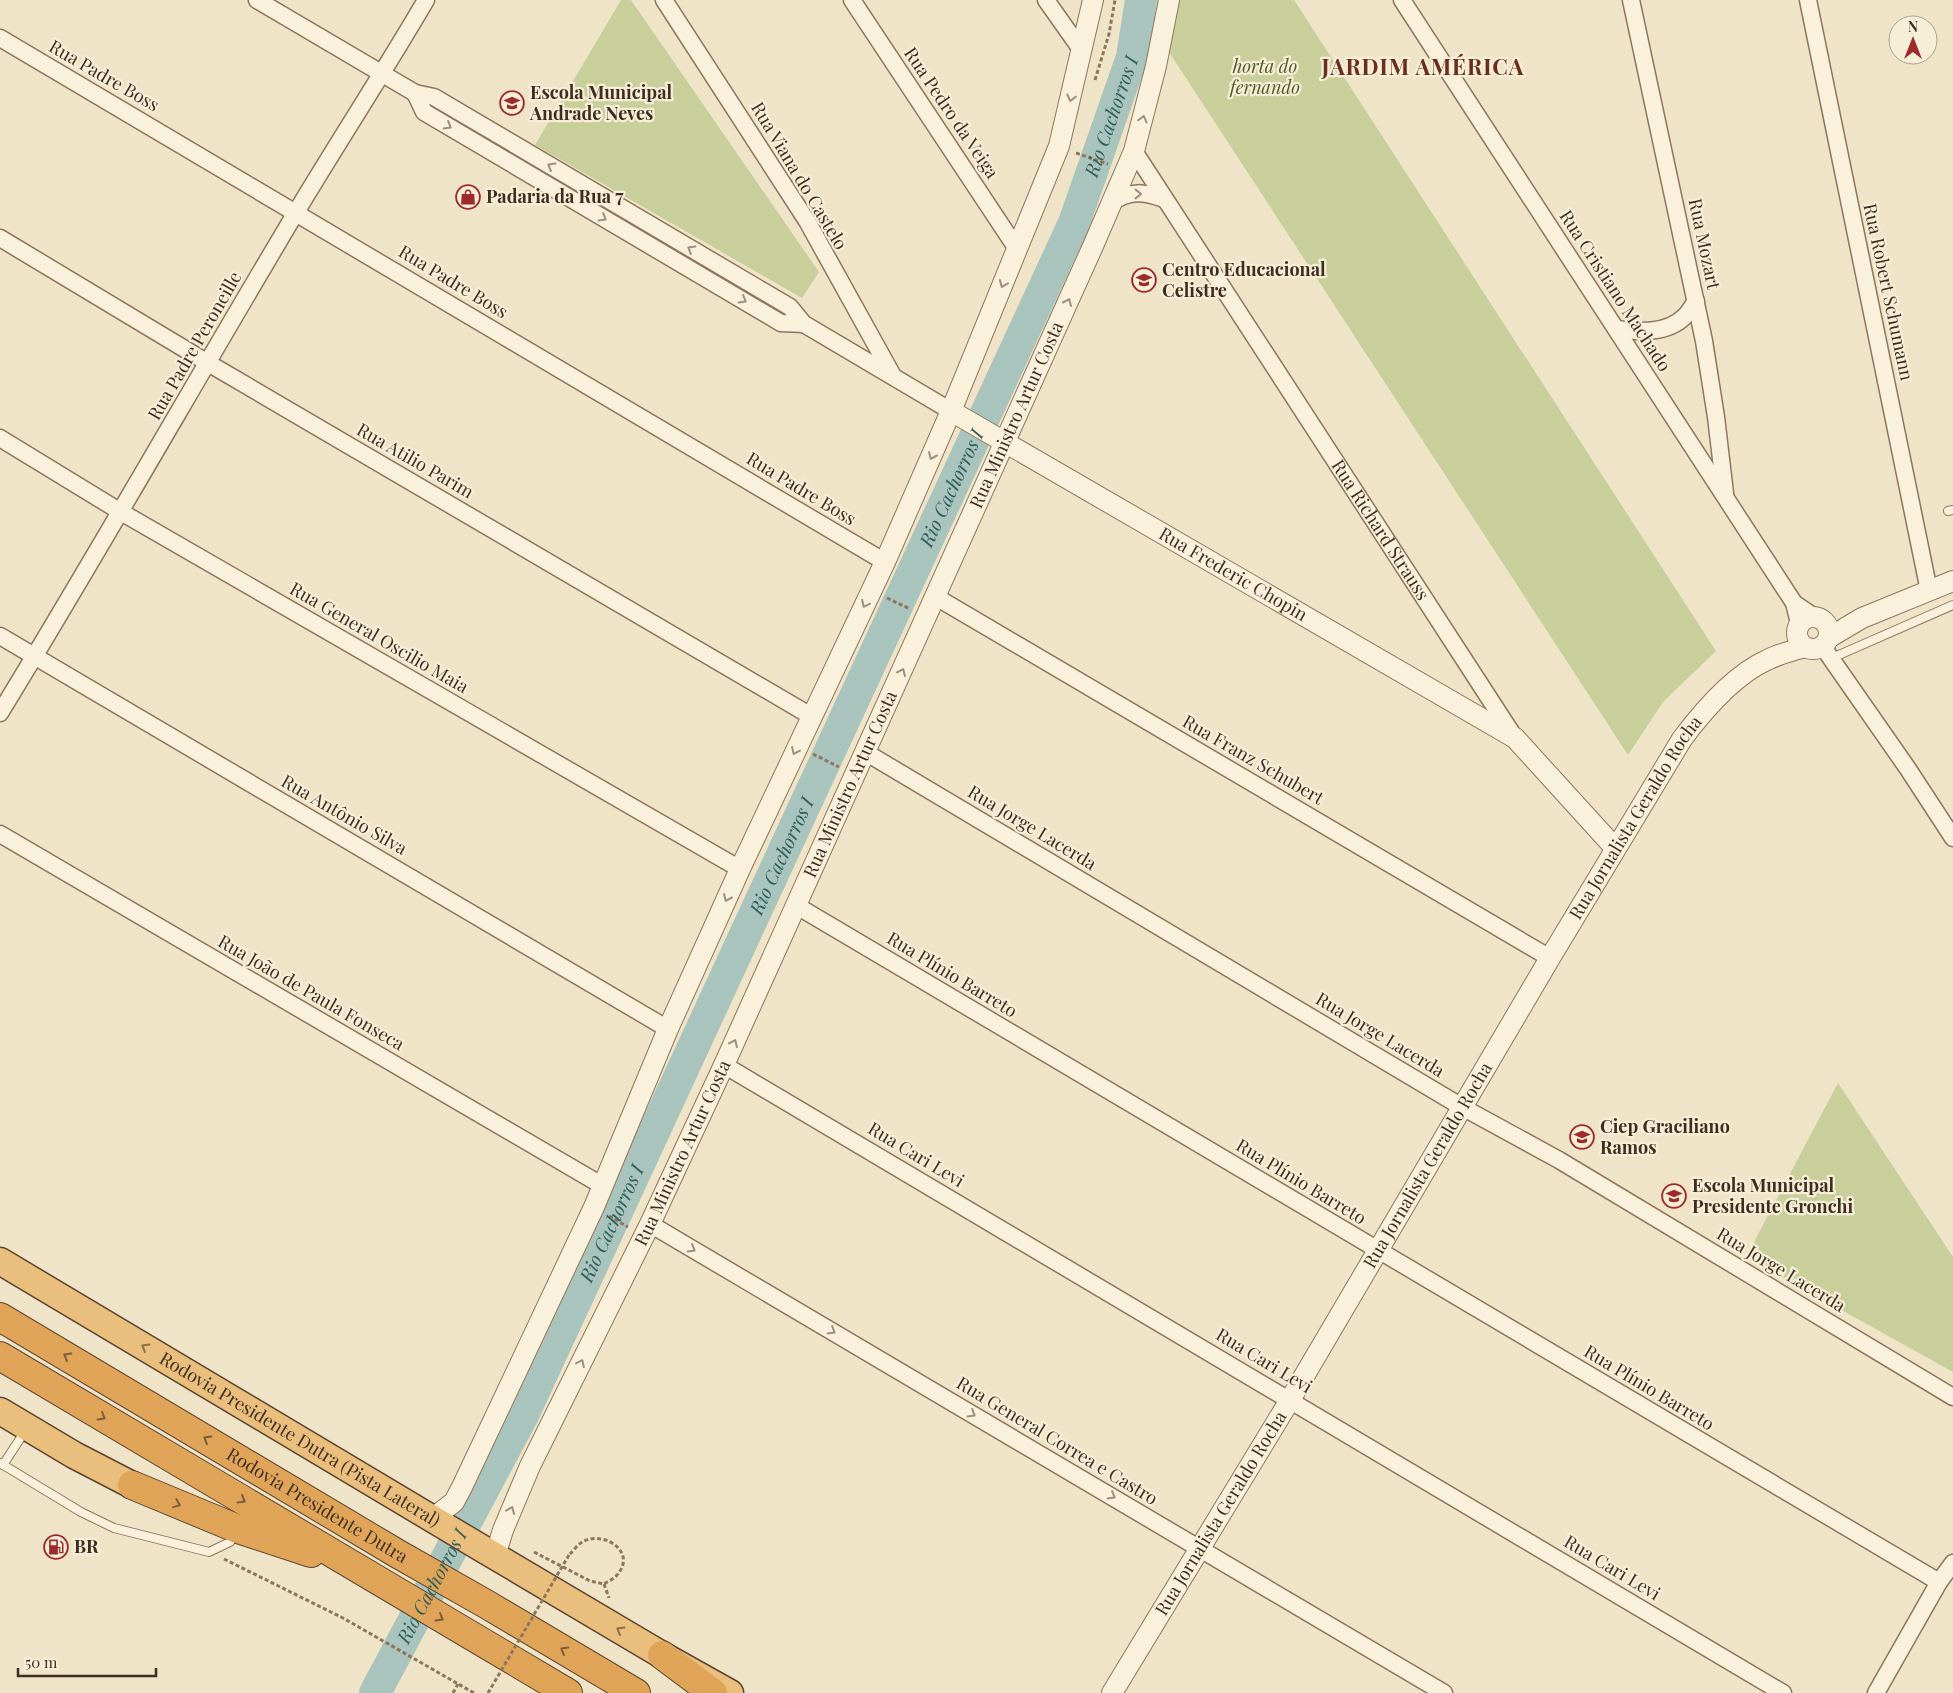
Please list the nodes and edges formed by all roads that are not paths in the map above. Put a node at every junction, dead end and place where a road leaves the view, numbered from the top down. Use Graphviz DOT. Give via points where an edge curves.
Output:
graph roads {
  1 [pos="257,0"];
  2 [pos="426,0"];
  3 [pos="664,0"];
  4 [pos="852,0"];
  5 [pos="1046,0"];
  6 [pos="1093,0"];
  7 [pos="1169,0"];
  8 [pos="1402,0"];
  9 [pos="1631,0"];
  10 [pos="1808,0"];
  11 [pos="0,38"];
  12 [pos="1082,51"];
  13 [pos="382,75"];
  14 [pos="1134,151"];
  15 [pos="1164,198"];
  16 [pos="1112,202"];
  17 [pos="296,212"];
  18 [pos="0,238"];
  19 [pos="1017,249"];
  20 [pos="1696,301"];
  21 [pos="1616,329"];
  22 [pos="208,363"];
  23 [pos="893,377"];
  24 [pos="958,415"];
  25 [pos="0,438"];
  26 [pos="998,438"];
  27 [pos="1726,498"];
  28 [pos="120,512"];
  29 [pos="885,562"];
  30 [pos="1953,581"];
  31 [pos="1929,591"];
  32 [pos="936,597"];
  33 [pos="1953,605"];
  34 [pos="1815,635"];
  35 [pos="0,636"];
  36 [pos="34,656"];
  37 [pos="0,713"];
  38 [pos="811,716"];
  39 [pos="1515,738"];
  40 [pos="865,752"];
  41 [pos="1946,812"];
  42 [pos="0,834"];
  43 [pos="1953,838"];
  44 [pos="1615,848"];
  45 [pos="740,869"];
  46 [pos="797,906"];
  47 [pos="1550,958"];
  48 [pos="668,1029"];
  49 [pos="724,1065"];
  50 [pos="1462,1107"];
  51 [pos="602,1186"];
  52 [pos="641,1227"];
  53 [pos="1377,1250"];
  54 [pos="0,1261"];
  55 [pos="0,1317"];
  56 [pos="0,1356"];
  57 [pos="1953,1397"];
  58 [pos="1290,1400"];
  59 [pos="0,1411"];
  60 [pos="27,1427"];
  61 [pos="1,1464"];
  62 [pos="132,1485"];
  63 [pos="437,1522"];
  64 [pos="230,1542"];
  65 [pos="1200,1549"];
  66 [pos="489,1553"];
  67 [pos="348,1563"];
  68 [pos="1953,1563"];
  69 [pos="1939,1582"];
  70 [pos="662,1655"];
  71 [pos="568,1693"];
  72 [pos="636,1693"];
  73 [pos="713,1693"];
  74 [pos="730,1693"];
  75 [pos="1112,1693"];
  76 [pos="1444,1693"];
  77 [pos="1783,1693"];
  78 [pos="1876,1693"];
  1 -- 13 [label="street"];
  2 -- 13 [label="street, Rua Padre Peroneille"];
  3 -- 23 [label="street, Rua Viana do Castelo" via="807,221"];
  4 -- 19 [label="street, Rua Pedro da Veiga"];
  5 -- 12 [label="street"];
  6 -- 12 [label="street"];
  14 -- 7 [label="street, Rua Ministro Artur Costa, one-way"];
  8 -- 21 [label="street, Rua Cristiano Machado"];
  9 -- 20 [label="street, Rua Mozart"];
  10 -- 31 [label="street, Rua Robert Schumann"];
  11 -- 17 [label="street, Rua Padre Boss"];
  12 -- 19 [label="street, one-way" via="1059,146"];
  13 -- 17 [label="street, Rua Padre Peroneille"];
  13 -- 23 [label="street" via="415,93 434,96 782,302 804,324"];
  14 -- 15 [label="street, Rua Richard Strauss"];
  14 -- 16 [label="street, Rua Ministro Artur Costa"];
  16 -- 15 [label="street, one-way" via="1138,192"];
  15 -- 39 [label="street, Rua Richard Strauss"];
  26 -- 16 [label="street, Rua Ministro Artur Costa, one-way"];
  17 -- 22 [label="street, Rua Padre Peroneille"];
  17 -- 29 [label="street, Rua Padre Boss"];
  18 -- 22 [label="street, Rua Atilio Parim"];
  19 -- 24 [label="street, one-way"];
  20 -- 21 [label="street" via="1684,318 1669,327 1643,331"];
  20 -- 27 [label="street, Rua Mozart"];
  21 -- 27 [label="street, Rua Cristiano Machado"];
  22 -- 28 [label="street, Rua Padre Peroneille"];
  22 -- 38 [label="street, Rua Atilio Parim"];
  23 -- 24 [label="street"];
  24 -- 26 [label="street, Rua Frederic Chopin"];
  24 -- 29 [label="street, one-way"];
  25 -- 28 [label="street, Rua General Oscilio Maia"];
  26 -- 32 [label="street, Rua Ministro Artur Costa"];
  26 -- 39 [label="street, Rua Frederic Chopin"];
  27 -- 34 [label="street, Rua Cristiano Machado"];
  28 -- 36 [label="street, Rua Padre Peroneille"];
  28 -- 45 [label="street, Rua General Oscilio Maia"];
  29 -- 38 [label="street, one-way"];
  30 -- 31 [label="street, Rua Jornalista Geraldo Rocha"];
  31 -- 34 [label="street, Rua Jornalista Geraldo Rocha"];
  40 -- 32 [label="street, Rua Ministro Artur Costa, one-way"];
  32 -- 47 [label="street, Rua Franz Schubert"];
  33 -- 34 [label="lane, Rua Jornalista Geraldo Rocha"];
  34 -- 41 [label="street, Rua Cristiano Machado"];
  34 -- 44 [label="street, Rua Jornalista Geraldo Rocha" via="1768,659 1737,680 1698,718"];
  35 -- 36 [label="street, Rua Antônio Silva"];
  36 -- 37 [label="street, Rua Padre Peroneille"];
  36 -- 48 [label="street, Rua Antônio Silva"];
  38 -- 45 [label="street, one-way"];
  39 -- 44 [label="street, Rua Richard Strauss"];
  40 -- 46 [label="street, Rua Ministro Artur Costa"];
  40 -- 50 [label="street, Rua Jorge Lacerda"];
  41 -- 43 [label="street, Rua Cristiano Machado"];
  42 -- 51 [label="street, Rua João de Paula Fonseca"];
  44 -- 47 [label="street, Rua Jornalista Geraldo Rocha"];
  45 -- 48 [label="street, one-way"];
  49 -- 46 [label="street, Rua Ministro Artur Costa, one-way"];
  46 -- 53 [label="street, Rua Plínio Barreto"];
  47 -- 50 [label="street, Rua Jornalista Geraldo Rocha"];
  48 -- 51 [label="street"];
  49 -- 52 [label="street, Rua Ministro Artur Costa"];
  49 -- 58 [label="street, Rua Cari Levi"];
  50 -- 53 [label="street, Rua Jornalista Geraldo Rocha"];
  50 -- 57 [label="street, Rua Jorge Lacerda" via="1559,1160"];
  51 -- 63 [label="street" via="462,1487"];
  52 -- 65 [label="street, Rua General Correa e Castro, one-way"];
  66 -- 52 [label="street, Rua Ministro Artur Costa, one-way" via="503,1530"];
  53 -- 58 [label="street, Rua Jornalista Geraldo Rocha"];
  53 -- 69 [label="street, Rua Plínio Barreto"];
  63 -- 54 [label="highway, Rodovia Presidente Dutra (Pista Lateral), one-way"];
  72 -- 55 [label="highway, Rodovia Presidente Dutra, one-way"];
  56 -- 67 [label="highway, Rodovia Presidente Dutra, one-way"];
  58 -- 65 [label="street, Rua Jornalista Geraldo Rocha"];
  58 -- 77 [label="street, Rua Cari Levi"];
  59 -- 60 [label="highway"];
  60 -- 61 [label="lane"];
  60 -- 62 [label="highway"];
  61 -- 64 [label="lane" via="114,1528 209,1552"];
  62 -- 67 [label="highway, one-way" via="293,1549"];
  63 -- 66 [label="highway, Rodovia Presidente Dutra (Pista Lateral)"];
  65 -- 75 [label="street, Rua Jornalista Geraldo Rocha"];
  65 -- 76 [label="street, Rua General Correa e Castro"];
  70 -- 66 [label="highway, Rodovia Presidente Dutra (Pista Lateral), one-way"];
  67 -- 71 [label="highway, Rodovia Presidente Dutra, one-way"];
  68 -- 69 [label="street"];
  69 -- 78 [label="street"];
  70 -- 73 [label="highway"];
  70 -- 74 [label="highway, Rodovia Presidente Dutra (Pista Lateral)"];
}
